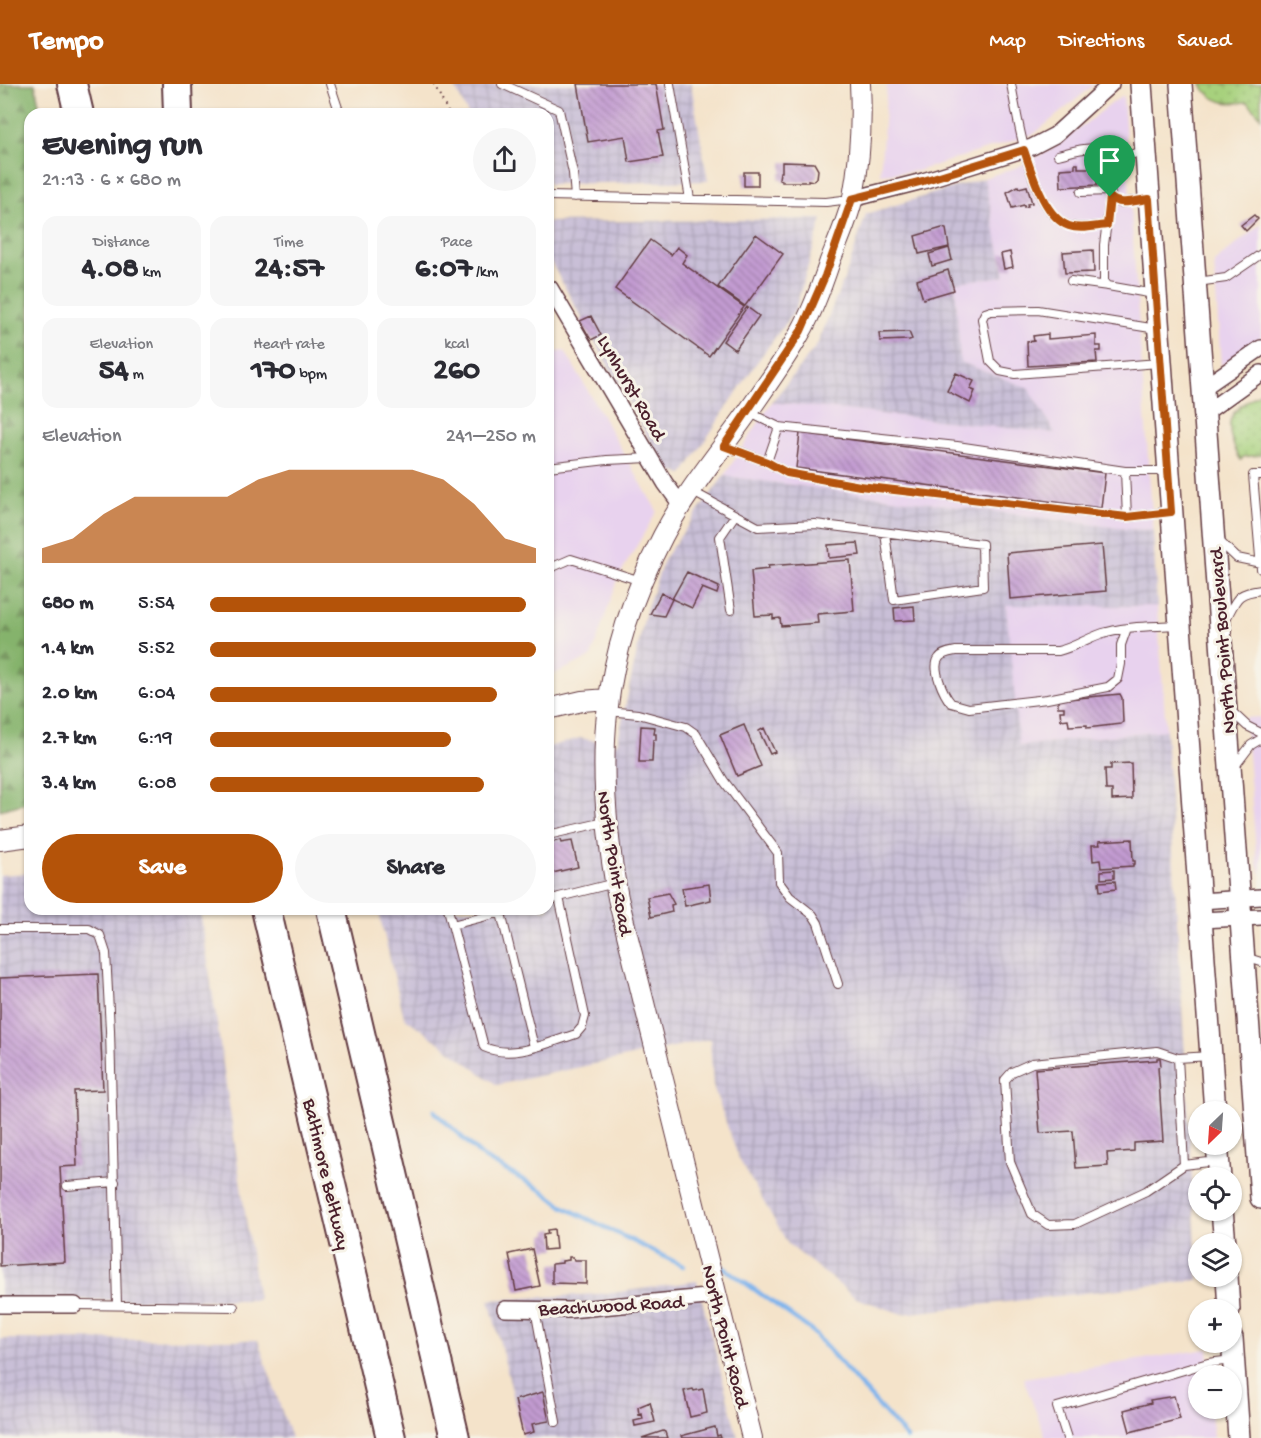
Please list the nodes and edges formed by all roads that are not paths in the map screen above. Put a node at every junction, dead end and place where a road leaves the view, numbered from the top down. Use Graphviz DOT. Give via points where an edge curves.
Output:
graph roads {
  1 [pos="72,84"];
  2 [pos="177,84"];
  3 [pos="330,84"];
  4 [pos="502,84"];
  5 [pos="670,84"];
  6 [pos="860,84"];
  7 [pos="1011,84"];
  8 [pos="1141,84"];
  9 [pos="1181,84"];
  10 [pos="1107,86"];
  11 [pos="78,108"];
  12 [pos="178,108"];
  13 [pos="338,108"];
  14 [pos="1024,150"];
  15 [pos="1145,150"];
  16 [pos="1058,155"];
  17 [pos="1114,161"];
  18 [pos="1081,192"];
  19 [pos="1110,194"];
  20 [pos="554,196"];
  21 [pos="575,197"];
  22 [pos="690,199"];
  23 [pos="852,199"];
  24 [pos="1149,199"];
  25 [pos="1107,225"];
  26 [pos="1261,254"];
  27 [pos="1071,281"];
  28 [pos="1196,282"];
  29 [pos="1108,286"];
  30 [pos="1155,294"];
  31 [pos="554,296"];
  32 [pos="1158,329"];
  33 [pos="1261,348"];
  34 [pos="1160,363"];
  35 [pos="1261,373"];
  36 [pos="1203,388"];
  37 [pos="747,412"];
  38 [pos="1205,413"];
  39 [pos="779,427"];
  40 [pos="724,446"];
  41 [pos="651,458"];
  42 [pos="767,462"];
  43 [pos="554,466"];
  44 [pos="1125,471"];
  45 [pos="1168,471"];
  46 [pos="1261,474"];
  47 [pos="686,498"];
  48 [pos="1171,512"];
  49 [pos="735,514"];
  50 [pos="1127,517"];
  51 [pos="885,533"];
  52 [pos="1213,534"];
  53 [pos="1261,565"];
  54 [pos="554,566"];
  55 [pos="642,581"];
  56 [pos="1261,590"];
  57 [pos="731,610"];
  58 [pos="1179,625"];
  59 [pos="1221,627"];
  60 [pos="1127,628"];
  61 [pos="607,705"];
  62 [pos="1226,706"];
  63 [pos="554,708"];
  64 [pos="1261,733"];
  65 [pos="1261,739"];
  66 [pos="1230,772"];
  67 [pos="607,821"];
  68 [pos="554,834"];
  69 [pos="24,837"];
  70 [pos="0,840"];
  71 [pos="615,883"];
  72 [pos="559,897"];
  73 [pos="1261,897"];
  74 [pos="554,898"];
  75 [pos="1201,911"];
  76 [pos="1247,911"];
  77 [pos="267,915"];
  78 [pos="332,915"];
  79 [pos="450,915"];
  80 [pos="487,915"];
  81 [pos="502,915"];
  82 [pos="452,925"];
  83 [pos="0,929"];
  84 [pos="1252,960"];
  85 [pos="837,984"];
  86 [pos="1256,1041"];
  87 [pos="534,1047"];
  88 [pos="1211,1056"];
  89 [pos="1178,1058"];
  90 [pos="1214,1101"];
  91 [pos="1219,1161"];
  92 [pos="1184,1165"];
  93 [pos="115,1182"];
  94 [pos="67,1186"];
  95 [pos="1261,1198"];
  96 [pos="717,1296"];
  97 [pos="0,1305"];
  98 [pos="75,1305"];
  99 [pos="117,1305"];
  100 [pos="234,1307"];
  101 [pos="505,1309"];
  102 [pos="536,1309"];
  103 [pos="1233,1353"];
  104 [pos="1233,1360"];
  105 [pos="556,1422"];
  106 [pos="391,1438"];
  107 [pos="455,1438"];
  108 [pos="752,1438"];
  109 [pos="1067,1438"];
  110 [pos="1239,1438"];
  1 -- 11 [label="highway"];
  2 -- 12 [label="highway"];
  3 -- 13 [label="lane"];
  4 -- 21 [label="lane" via="559,110"];
  5 -- 22 [label="lane"];
  6 -- 23 [label="street, North Point Road" via="860,137"];
  7 -- 14 [label="lane"];
  8 -- 15 [label="main road, North Point Boulevard"];
  9 -- 28 [label="main road, North Point Boulevard"];
  10 -- 14 [label="street" via="1055,135"];
  14 -- 23 [label="street"];
  14 -- 25 [label="lane" via="1039,192 1056,218 1076,227"];
  15 -- 17 [label="lane"];
  15 -- 24 [label="main road, North Point Boulevard"];
  16 -- 17 [label="lane" via="1091,147 1104,151"];
  17 -- 19 [label="lane" via="1107,166"];
  18 -- 19 [label="lane"];
  19 -- 24 [label="lane" via="1121,203"];
  19 -- 25 [label="lane"];
  20 -- 21 [label="lane"];
  21 -- 22 [label="lane"];
  22 -- 23 [label="lane"];
  23 -- 37 [label="street, North Point Road" via="801,331"];
  24 -- 30 [label="main road, North Point Boulevard"];
  25 -- 29 [label="lane" via="1103,274"];
  26 -- 28 [label="lane" via="1226,278"];
  27 -- 29 [label="lane"];
  28 -- 36 [label="main road, North Point Boulevard"];
  29 -- 30 [label="lane"];
  30 -- 32 [label="main road, North Point Boulevard"];
  31 -- 41 [label="street, Lynhurst Road"];
  32 -- 34 [label="main road, North Point Boulevard"];
  32 -- 34 [label="lane" via="1038,310 991,311 982,319 990,361 1000,370 1015,374"];
  33 -- 36 [label="street"];
  34 -- 45 [label="main road, North Point Boulevard"];
  35 -- 38 [label="street"];
  36 -- 38 [label="main road, North Point Boulevard"];
  37 -- 39 [label="lane"];
  37 -- 40 [label="street, North Point Road"];
  38 -- 52 [label="main road, North Point Boulevard"];
  39 -- 42 [label="lane"];
  39 -- 44 [label="lane" via="957,446"];
  40 -- 42 [label="lane"];
  40 -- 47 [label="street, North Point Road"];
  41 -- 43 [label="lane"];
  41 -- 47 [label="street, Lynhurst Road" via="665,483"];
  42 -- 50 [label="lane" via="787,473 860,486"];
  44 -- 45 [label="lane"];
  44 -- 50 [label="lane"];
  45 -- 48 [label="main road, North Point Boulevard"];
  46 -- 53 [label="lane" via="1253,475"];
  47 -- 49 [label="lane"];
  47 -- 55 [label="street, North Point Road"];
  48 -- 50 [label="lane"];
  48 -- 58 [label="main road, North Point Boulevard"];
  49 -- 51 [label="lane" via="758,526 815,524"];
  49 -- 57 [label="lane" via="720,537"];
  51 -- 51 [label="lane" via="982,544 983,587 894,600"];
  52 -- 53 [label="lane" via="1237,558"];
  52 -- 59 [label="main road, North Point Boulevard"];
  54 -- 55 [label="lane" via="571,559"];
  55 -- 61 [label="street, North Point Road" via="619,646"];
  56 -- 59 [label="lane" via="1239,595"];
  58 -- 60 [label="lane"];
  58 -- 75 [label="main road, North Point Boulevard"];
  59 -- 62 [label="main road, North Point Boulevard"];
  60 -- 60 [label="lane" via="1105,632 1058,651 946,653 937,662 942,690 951,703 969,708 1108,687 1118,679 1120,645"];
  61 -- 63 [label="street" via="582,701"];
  61 -- 67 [label="street, North Point Road" via="603,750"];
  61 -- 85 [label="lane" via="686,727 696,734 724,781 778,853 779,882 818,923"];
  62 -- 64 [label="lane" via="1247,726"];
  62 -- 66 [label="main road, North Point Boulevard"];
  65 -- 66 [label="lane" via="1251,745"];
  66 -- 76 [label="main road, North Point Boulevard"];
  67 -- 68 [label="lane"];
  67 -- 71 [label="street, North Point Road"];
  69 -- 70 [label="street"];
  71 -- 72 [label="lane"];
  71 -- 96 [label="street, North Point Road"];
  72 -- 74 [label="lane"];
  72 -- 87 [label="lane" via="585,1016 576,1034"];
  73 -- 76 [label="street"];
  75 -- 76 [label="street"];
  75 -- 88 [label="main road, North Point Boulevard"];
  76 -- 84 [label="main road, North Point Boulevard"];
  77 -- 106 [label="highway, Baltimore Beltway"];
  78 -- 107 [label="highway"];
  79 -- 82 [label="lane"];
  80 -- 82 [label="lane"];
  81 -- 87 [label="lane"];
  82 -- 87 [label="lane" via="484,1047 513,1053"];
  83 -- 93 [label="lane" via="89,929 103,940"];
  84 -- 86 [label="main road, North Point Boulevard"];
  86 -- 95 [label="main road, North Point Boulevard"];
  88 -- 89 [label="lane"];
  88 -- 90 [label="main road, North Point Boulevard"];
  89 -- 92 [label="lane"];
  89 -- 92 [label="lane" via="1157,1051 1032,1063 1012,1072 1005,1080 1010,1162 1032,1214 1048,1225 1075,1224 1146,1191"];
  91 -- 92 [label="lane"];
  93 -- 94 [label="lane"];
  93 -- 99 [label="lane"];
  96 -- 102 [label="street, Beachwood Road" via="569,1310"];
  96 -- 108 [label="street, North Point Road"];
  97 -- 98 [label="street"];
  98 -- 99 [label="lane"];
  99 -- 100 [label="lane"];
  101 -- 102 [label="street, Beachwood Road"];
  102 -- 105 [label="lane"];
  103 -- 104 [label="main road"];
  104 -- 109 [label="lane" via="1208,1363 1057,1407"];
  104 -- 110 [label="main road"];
}
